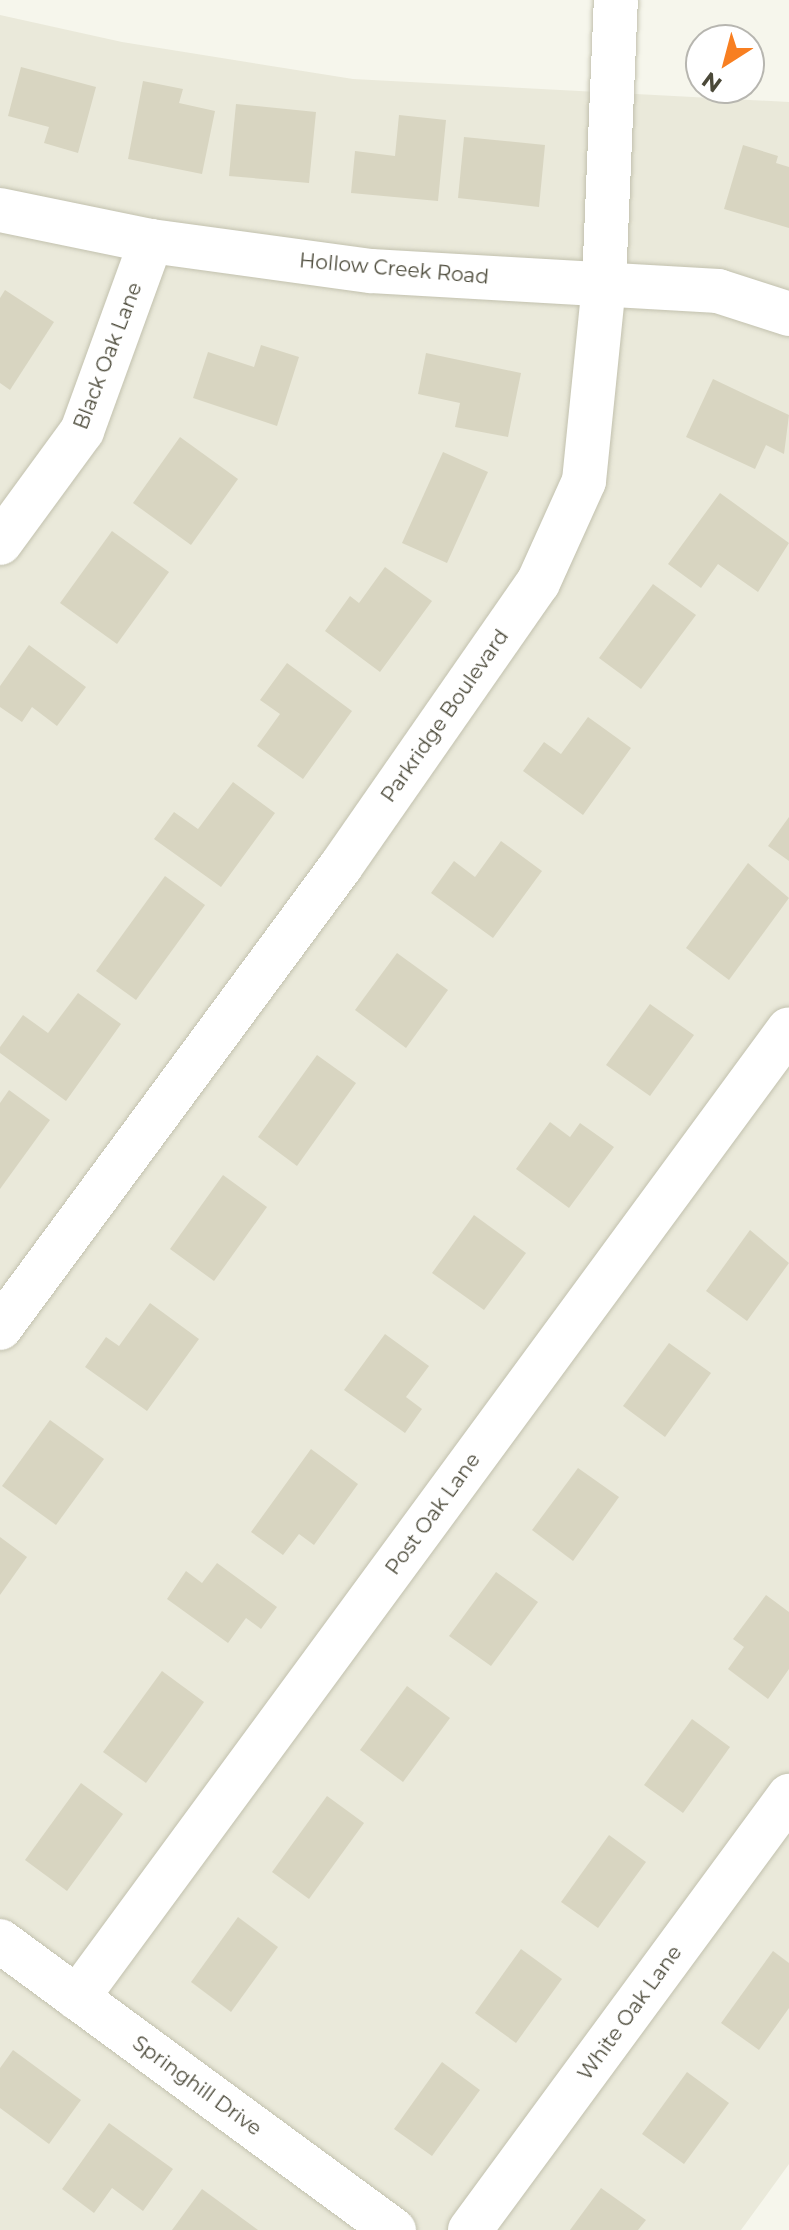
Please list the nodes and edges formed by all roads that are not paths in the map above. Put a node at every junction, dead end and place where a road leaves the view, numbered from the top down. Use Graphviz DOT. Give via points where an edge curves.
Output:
graph roads {
  1 [pos="616,0"];
  2 [pos="0,210"];
  3 [pos="151,241"];
  4 [pos="604,283"];
  5 [pos="789,314"];
  6 [pos="0,543"];
  7 [pos="789,1029"];
  8 [pos="0,1328"];
  9 [pos="789,1796"];
  10 [pos="0,1941"];
  11 [pos="77,1998"];
  12 [pos="394,2230"];
  13 [pos="470,2230"];
  1 -- 4 [label="street, Parkridge Boulevard"];
  2 -- 3 [label="street, Hollow Creek Road"];
  3 -- 4 [label="street, Hollow Creek Road" via="371,271"];
  3 -- 6 [label="street, Black Oak Lane" via="82,431"];
  4 -- 5 [label="street, Hollow Creek Road" via="718,291"];
  4 -- 8 [label="street, Parkridge Boulevard" via="584,481 538,583 341,866"];
  7 -- 11 [label="street, Post Oak Lane"];
  9 -- 13 [label="street, White Oak Lane"];
  10 -- 11 [label="street, Springhill Drive"];
  11 -- 12 [label="street, Springhill Drive"];
}
